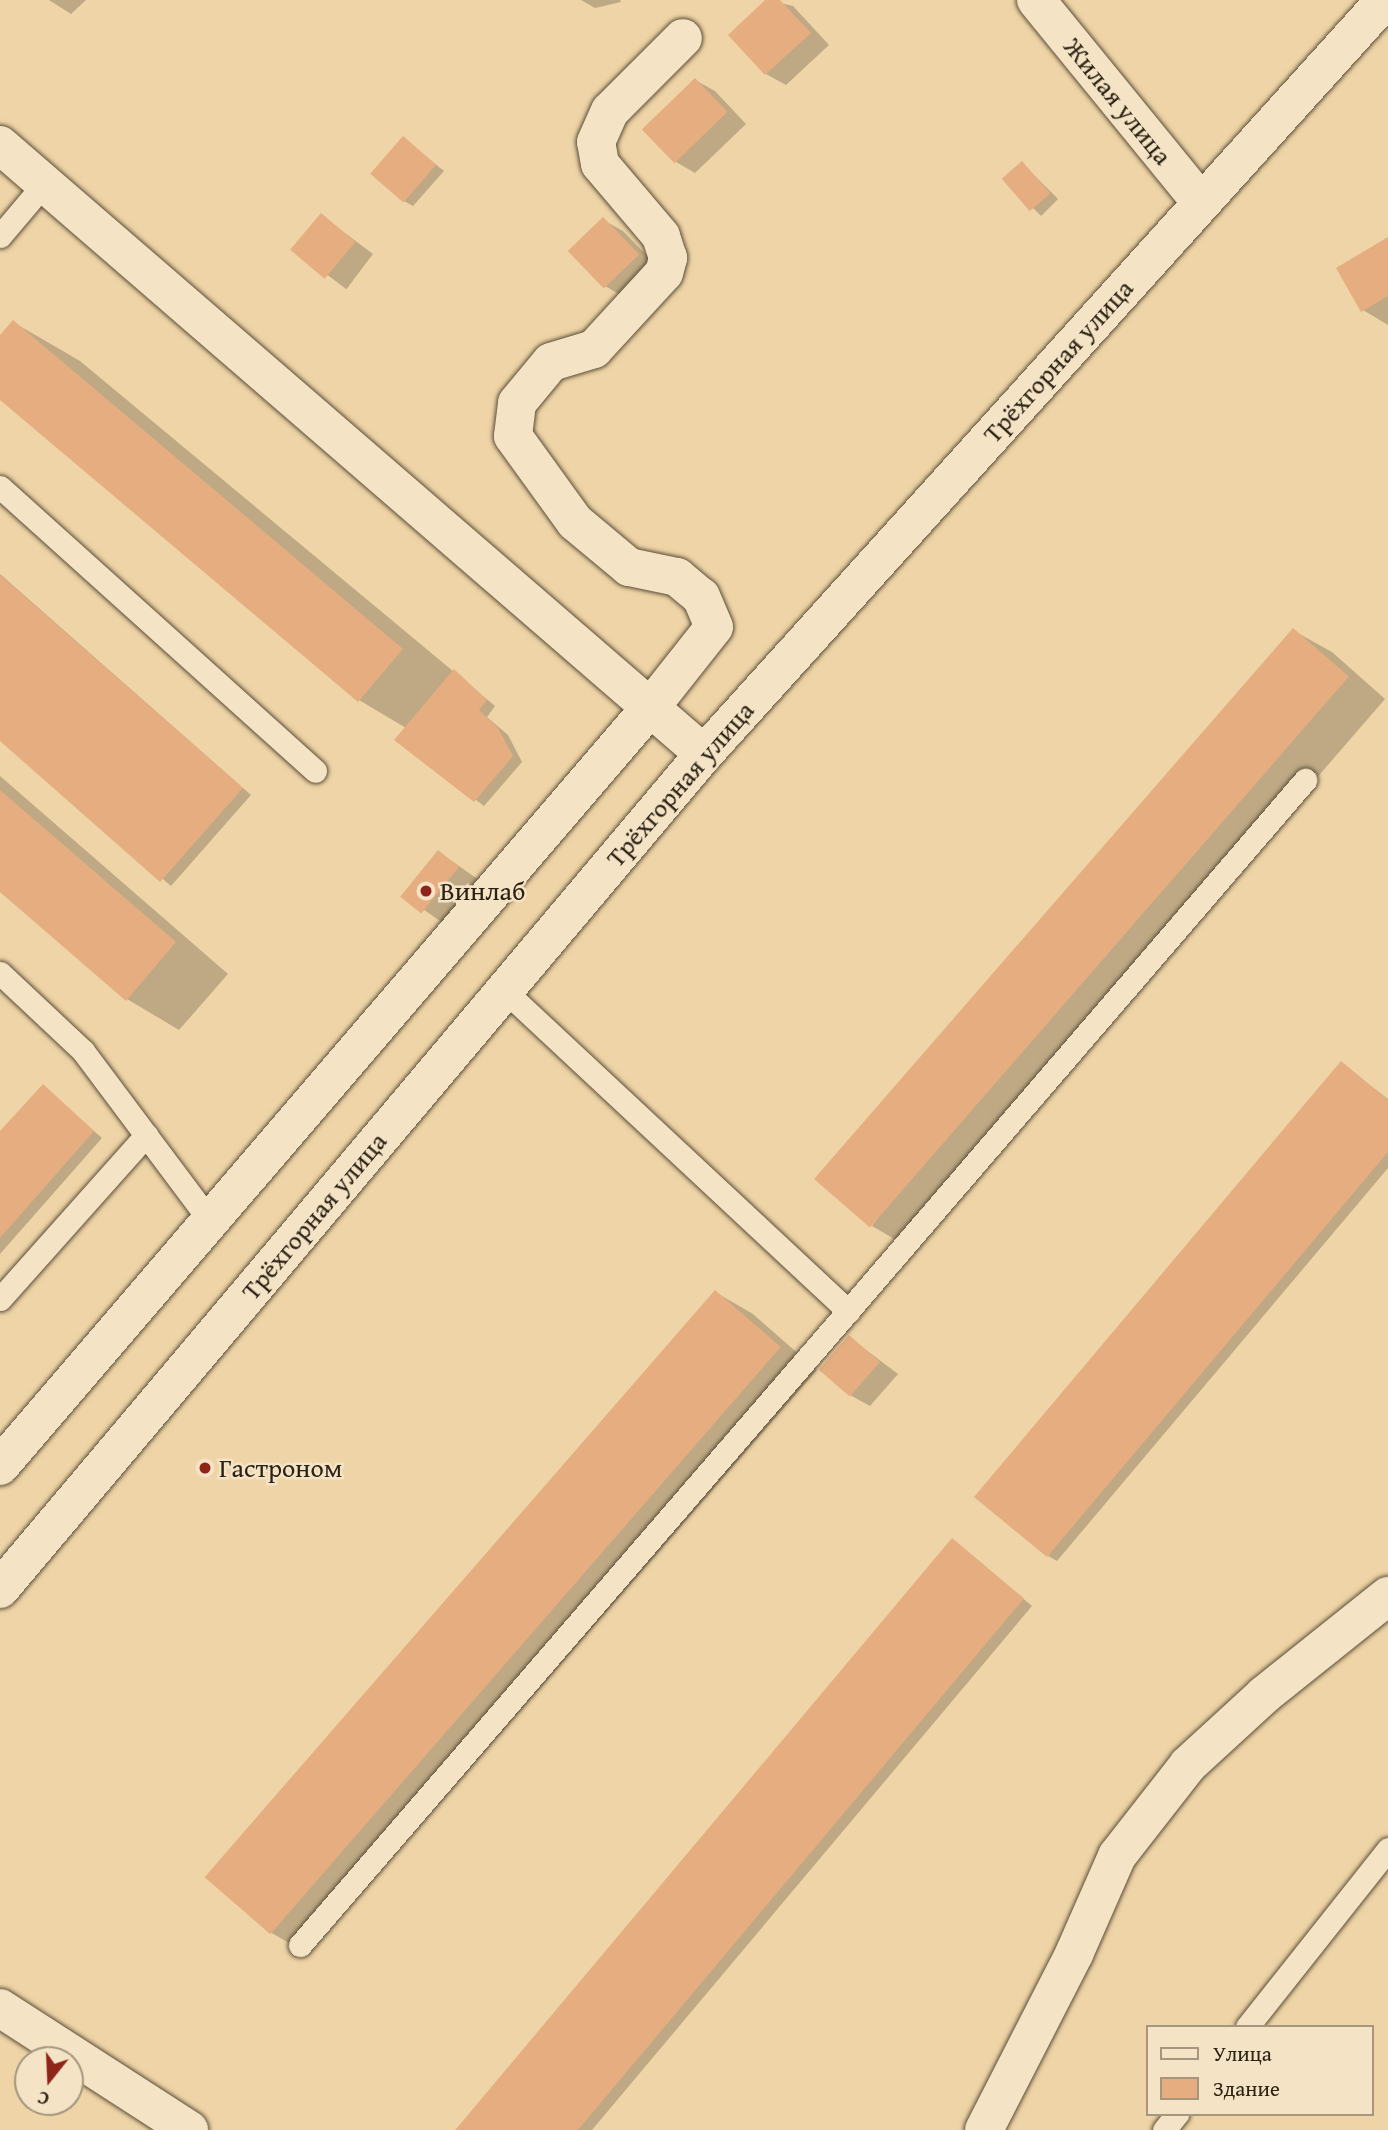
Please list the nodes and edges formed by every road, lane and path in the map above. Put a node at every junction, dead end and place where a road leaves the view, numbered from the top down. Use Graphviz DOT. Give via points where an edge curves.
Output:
graph roads {
  1 [pos="1036,0"];
  2 [pos="1385,0"];
  3 [pos="683,38"];
  4 [pos="0,145"];
  5 [pos="44,184"];
  6 [pos="1201,202"];
  7 [pos="0,236"];
  8 [pos="0,487"];
  9 [pos="650,708"];
  10 [pos="704,754"];
  11 [pos="315,771"];
  12 [pos="1304,780"];
  13 [pos="0,973"];
  14 [pos="504,990"];
  15 [pos="146,1135"];
  16 [pos="210,1221"];
  17 [pos="0,1299"];
  18 [pos="848,1311"];
  19 [pos="0,1466"];
  20 [pos="0,1589"];
  21 [pos="1388,1596"];
  22 [pos="1388,1849"];
  23 [pos="300,1945"];
  24 [pos="0,2008"];
  25 [pos="1249,2025"];
  26 [pos="1175,2116"];
  27 [pos="189,2130"];
  28 [pos="984,2130"];
  29 [pos="1164,2130"];
  1 -- 6 [label="street, Жилая улица"];
  2 -- 6 [label="street, Трёхгорная улица"];
  3 -- 9 [label="street" via="610,111 596,142 600,164 661,236 668,258 664,274 594,349 551,362 517,402 513,436 575,522 629,567 677,577 701,597 714,626"];
  4 -- 5 [label="street"];
  5 -- 7 [label="lane"];
  5 -- 9 [label="street"];
  6 -- 10 [label="street, Трёхгорная улица"];
  8 -- 11 [label="lane"];
  9 -- 10 [label="street"];
  9 -- 16 [label="street"];
  10 -- 14 [label="street, Трёхгорная улица"];
  12 -- 18 [label="lane"];
  13 -- 15 [label="lane" via="83,1051"];
  14 -- 18 [label="lane"];
  14 -- 20 [label="street, Трёхгорная улица"];
  15 -- 16 [label="lane"];
  15 -- 17 [label="lane"];
  16 -- 19 [label="street"];
  18 -- 23 [label="lane"];
  21 -- 28 [label="street" via="1264,1695 1188,1765 1117,1856 1074,1954"];
  22 -- 25 [label="lane"];
  24 -- 27 [label="street"];
  26 -- 29 [label="lane"];
}
